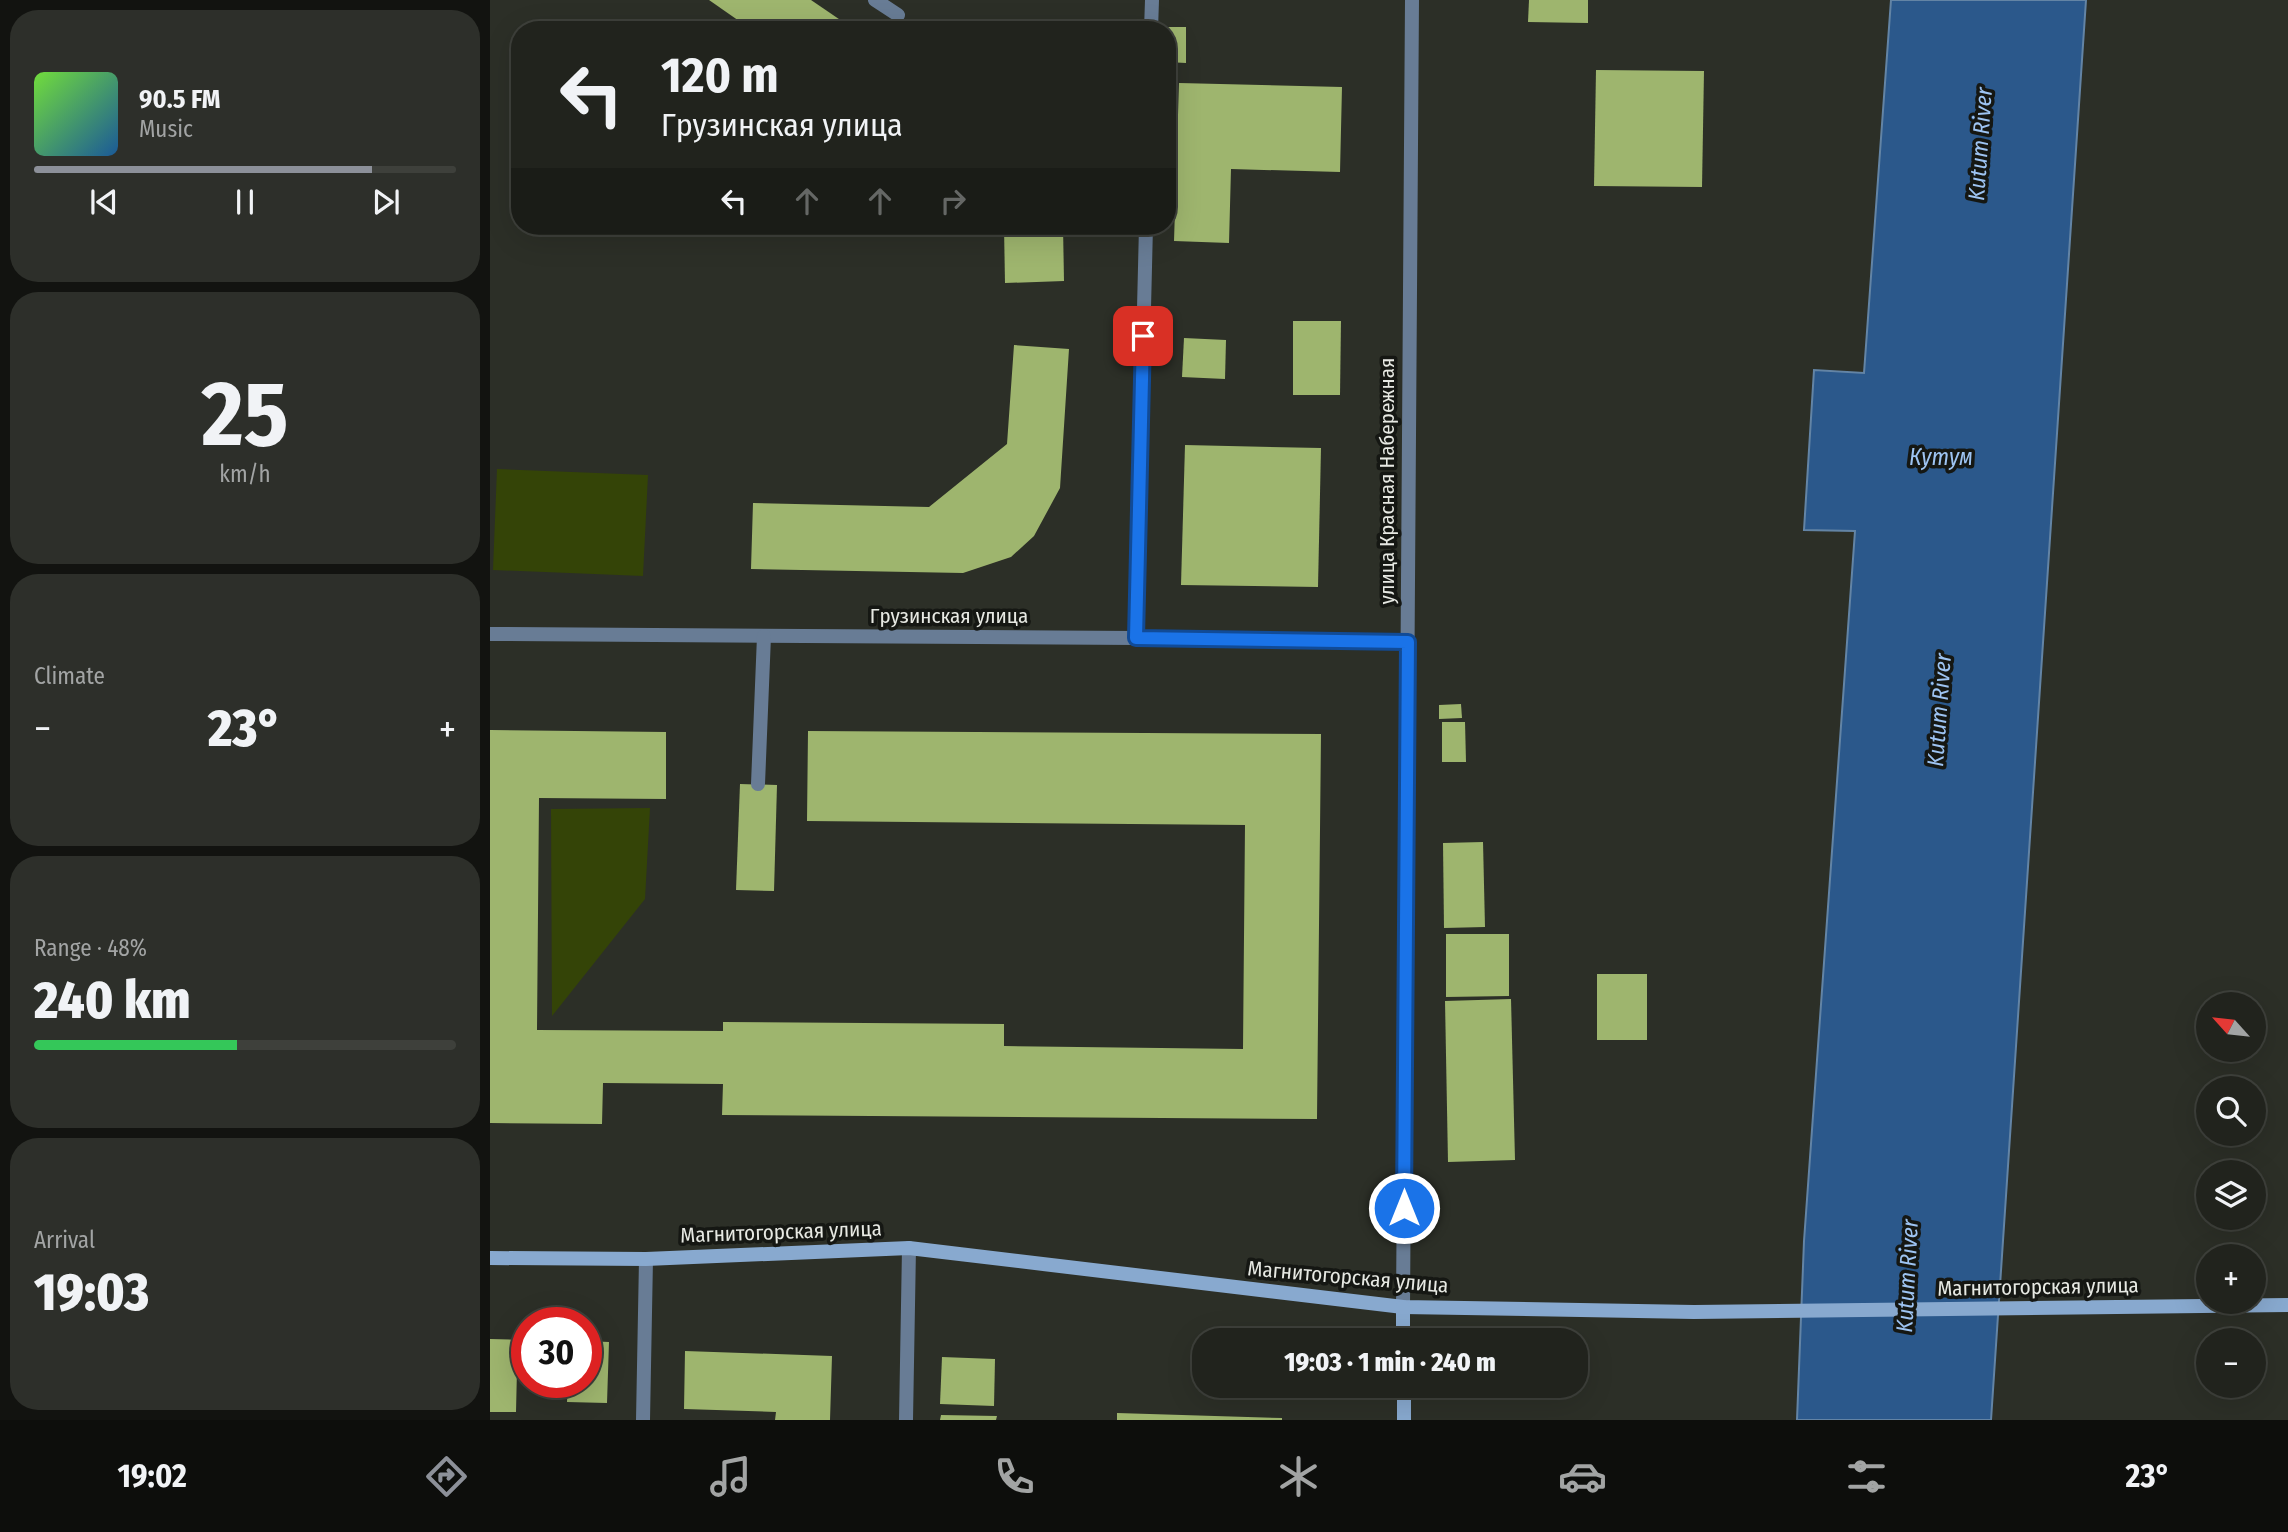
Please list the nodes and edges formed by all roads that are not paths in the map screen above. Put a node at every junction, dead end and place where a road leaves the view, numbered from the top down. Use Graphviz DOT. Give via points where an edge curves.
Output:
graph roads {
  1 [pos="874,0"];
  2 [pos="1152,0"];
  3 [pos="1412,0"];
  4 [pos="898,15"];
  5 [pos="1151,21"];
  6 [pos="1146,235"];
  7 [pos="490,634"];
  8 [pos="764,636"];
  9 [pos="1136,638"];
  10 [pos="1408,642"];
  11 [pos="758,785"];
  12 [pos="909,1248"];
  13 [pos="490,1258"];
  14 [pos="646,1259"];
  15 [pos="2288,1305"];
  16 [pos="1403,1307"];
  17 [pos="1403,1328"];
  18 [pos="1404,1398"];
  19 [pos="643,1420"];
  20 [pos="906,1420"];
  21 [pos="1404,1420"];
  1 -- 4 [label="street"];
  2 -- 5 [label="street"];
  3 -- 10 [label="street, улица Красная Набережная"];
  6 -- 9 [label="street"];
  7 -- 8 [label="street, Грузинская улица"];
  8 -- 9 [label="street, Грузинская улица"];
  8 -- 11 [label="street"];
  9 -- 10 [label="street, Грузинская улица"];
  10 -- 16 [label="street, улица Красная Набережная"];
  12 -- 14 [label="main road, Магнитогорская улица"];
  12 -- 16 [label="main road, Магнитогорская улица"];
  12 -- 20 [label="street"];
  13 -- 14 [label="main road, Магнитогорская улица"];
  14 -- 19 [label="street"];
  15 -- 16 [label="main road, Магнитогорская улица" via="1694,1311"];
  16 -- 17 [label="main road, улица Красная Набережная"];
  18 -- 21 [label="main road"];
}
